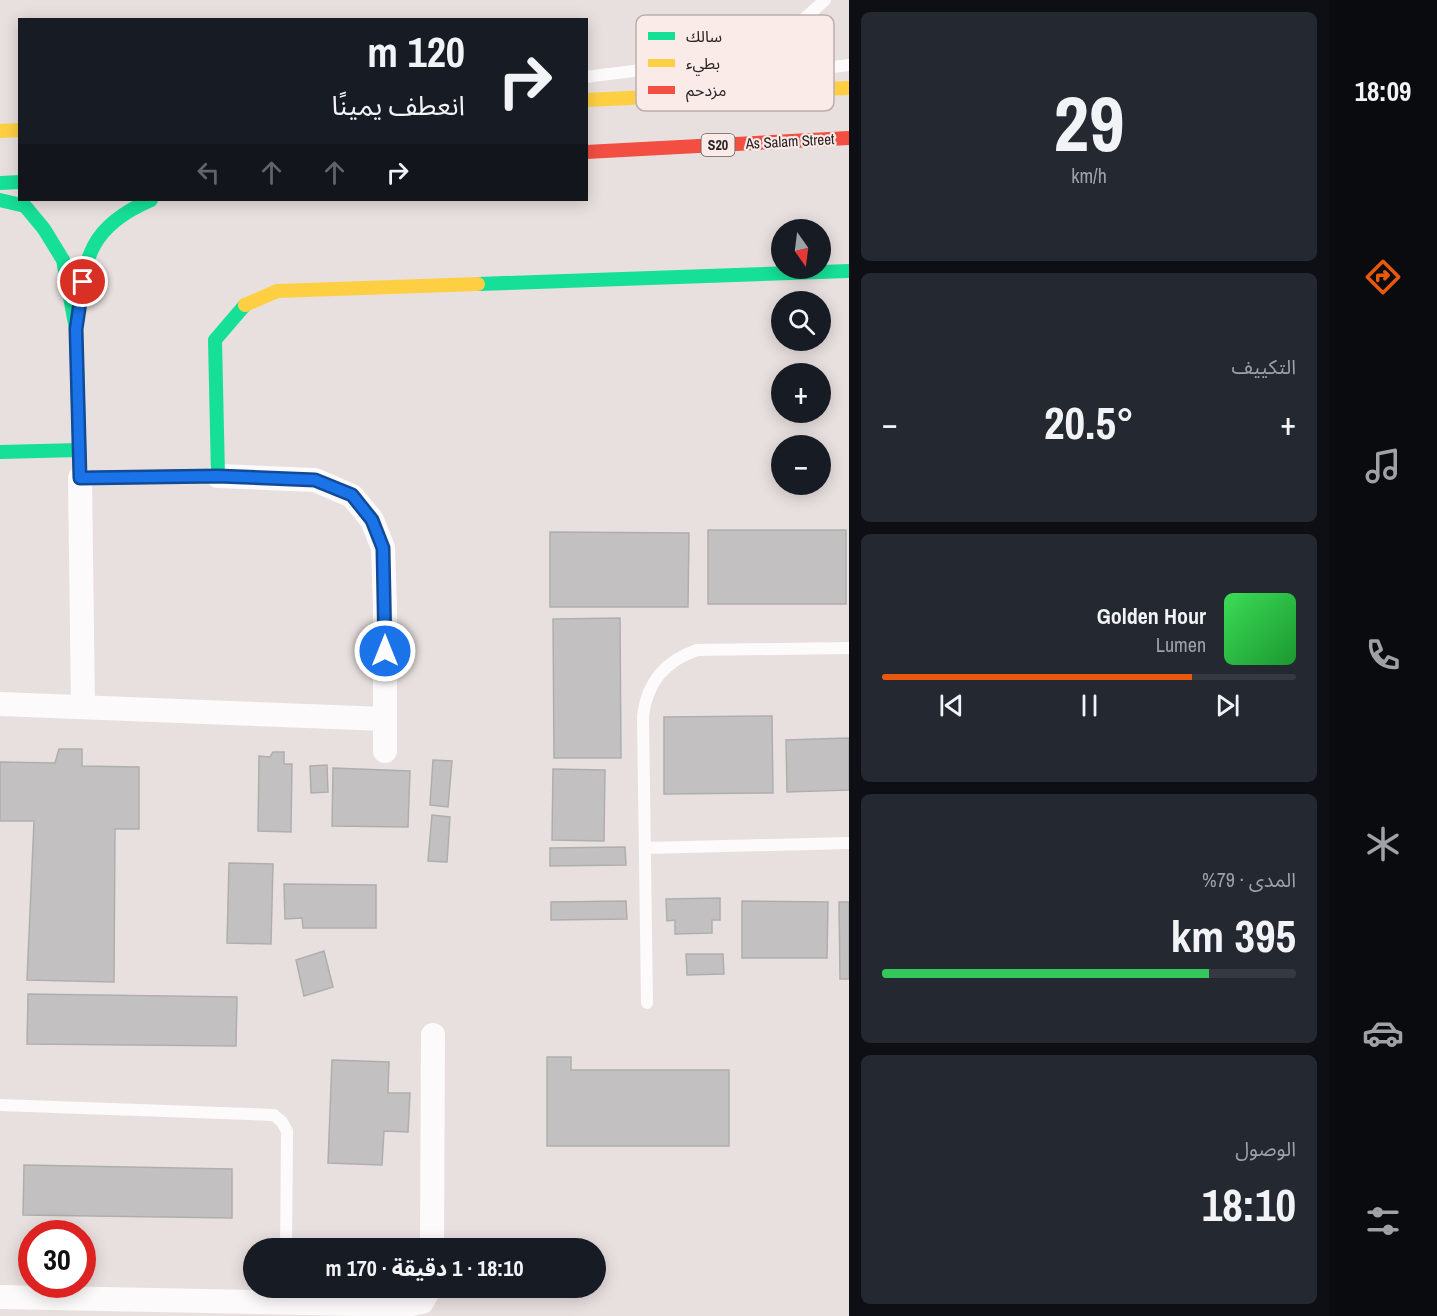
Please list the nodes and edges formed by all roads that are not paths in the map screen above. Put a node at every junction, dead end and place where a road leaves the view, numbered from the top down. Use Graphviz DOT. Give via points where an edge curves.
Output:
graph roads {
  1 [pos="825,0"];
  2 [pos="807,15"];
  3 [pos="849,65"];
  4 [pos="834,66"];
  5 [pos="636,70"];
  6 [pos="588,77"];
  7 [pos="849,88"];
  8 [pos="834,89"];
  9 [pos="636,97"];
  10 [pos="588,100"];
  11 [pos="18,130"];
  12 [pos="0,131"];
  13 [pos="849,138"];
  14 [pos="588,152"];
  15 [pos="18,182"];
  16 [pos="0,183"];
  17 [pos="0,200"];
  18 [pos="148,201"];
  19 [pos="849,272"];
  20 [pos="76,329"];
  21 [pos="79,450"];
  22 [pos="0,452"];
  23 [pos="218,476"];
  24 [pos="80,478"];
  25 [pos="849,648"];
  26 [pos="0,704"];
  27 [pos="83,707"];
  28 [pos="385,719"];
  29 [pos="385,751"];
  30 [pos="849,843"];
  31 [pos="645,848"];
  32 [pos="647,1003"];
  33 [pos="433,1035"];
  34 [pos="0,1105"];
  35 [pos="286,1238"];
  36 [pos="432,1238"];
  37 [pos="243,1295"];
  38 [pos="0,1297"];
  39 [pos="322,1298"];
  40 [pos="425,1302"];
  1 -- 2 [label="lane"];
  3 -- 4 [label="lane"];
  5 -- 6 [label="lane"];
  7 -- 8 [label="street"];
  9 -- 10 [label="street"];
  11 -- 12 [label="street"];
  13 -- 14 [label="street, As Salam Street / S20"];
  15 -- 16 [label="street"];
  17 -- 20 [label="street" via="25,206 63,260"];
  18 -- 20 [label="street" via="130,208 101,232 86,259"];
  19 -- 23 [label="street" via="277,291 243,306 215,340"];
  20 -- 21 [label="street"];
  21 -- 22 [label="street"];
  21 -- 24 [label="street"];
  23 -- 24 [label="street"];
  23 -- 28 [label="street" via="315,480 352,495 372,520 383,548"];
  24 -- 27 [label="street"];
  25 -- 31 [label="lane" via="697,650 664,669 650,687 643,716"];
  26 -- 27 [label="street"];
  27 -- 28 [label="street"];
  28 -- 29 [label="street"];
  30 -- 31 [label="lane"];
  31 -- 32 [label="lane"];
  33 -- 36 [label="street"];
  34 -- 35 [label="lane" via="274,1115 287,1131"];
  37 -- 38 [label="street"];
  39 -- 40 [label="street" via="407,1305"];
}
